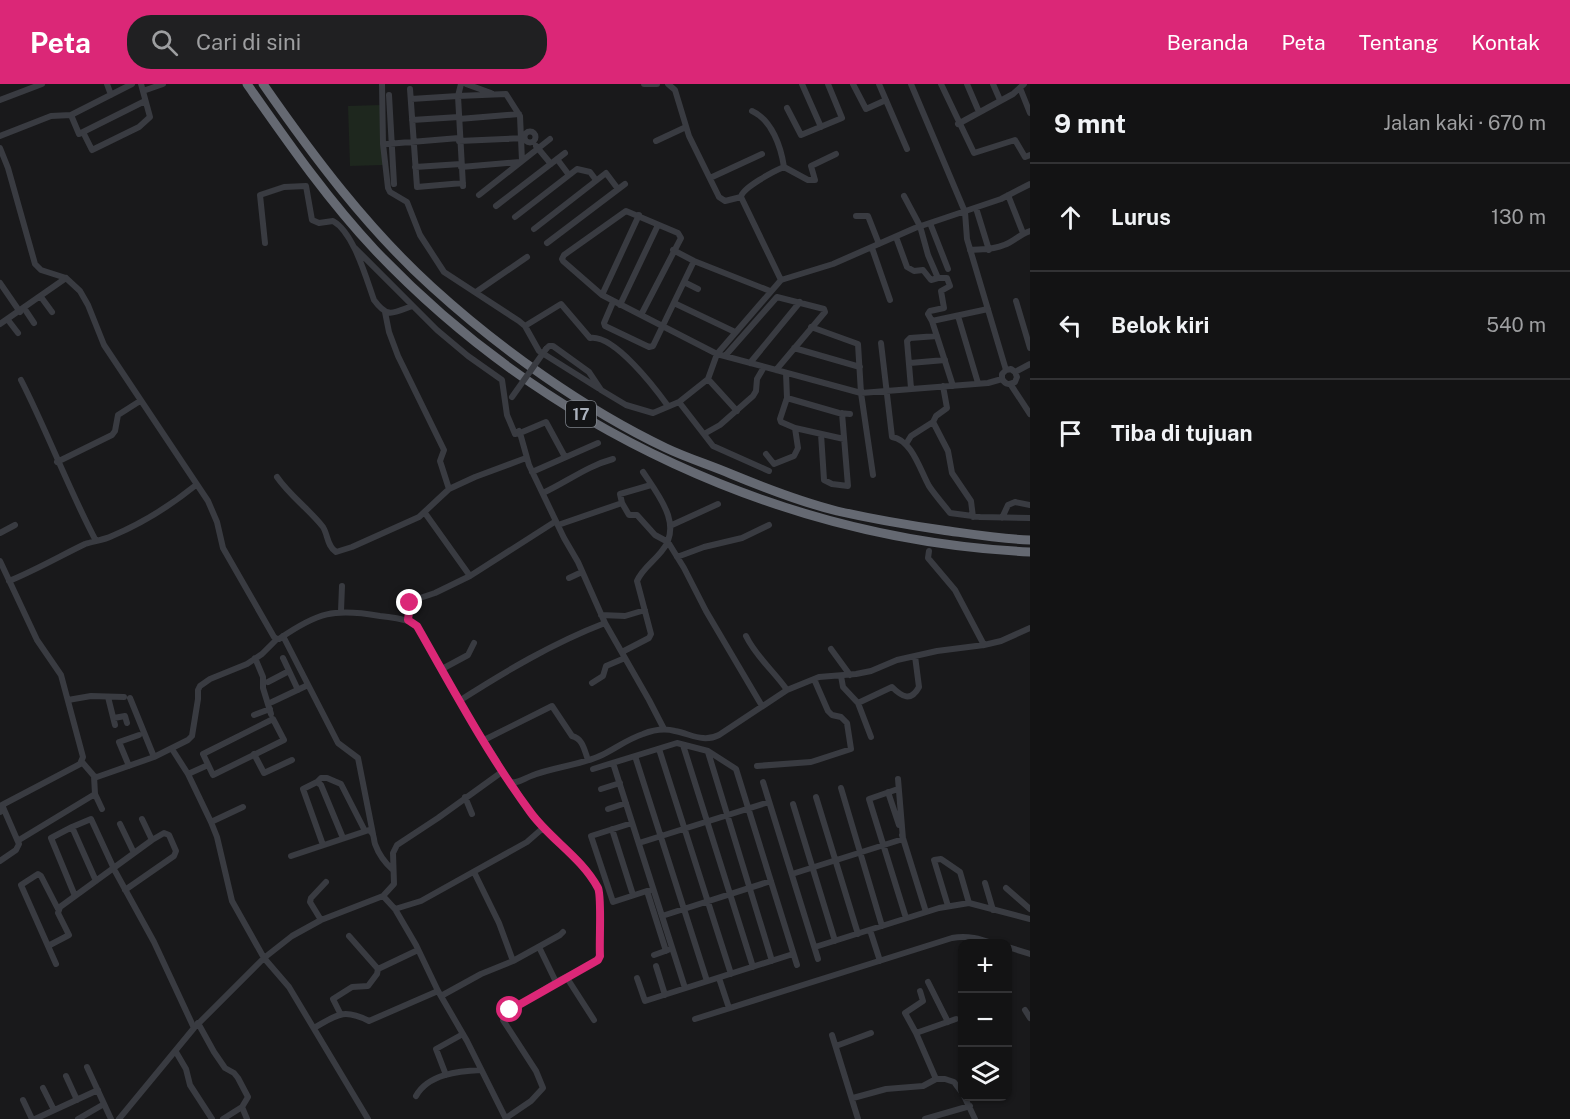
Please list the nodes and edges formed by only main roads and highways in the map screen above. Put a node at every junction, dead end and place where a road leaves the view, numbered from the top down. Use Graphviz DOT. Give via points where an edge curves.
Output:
graph roads {
  1 [pos="247,84"];
  2 [pos="262,84"];
  3 [pos="1030,540"];
  4 [pos="1030,552"];
  1 -- 4 [label="highway, 17" via="327,195 422,297 468,338 597,425 661,459 760,499 831,522 892,536"];
  2 -- 3 [label="highway, 17" via="337,185 432,286 539,372 604,414 666,448 763,487 834,510 896,523"];
}
